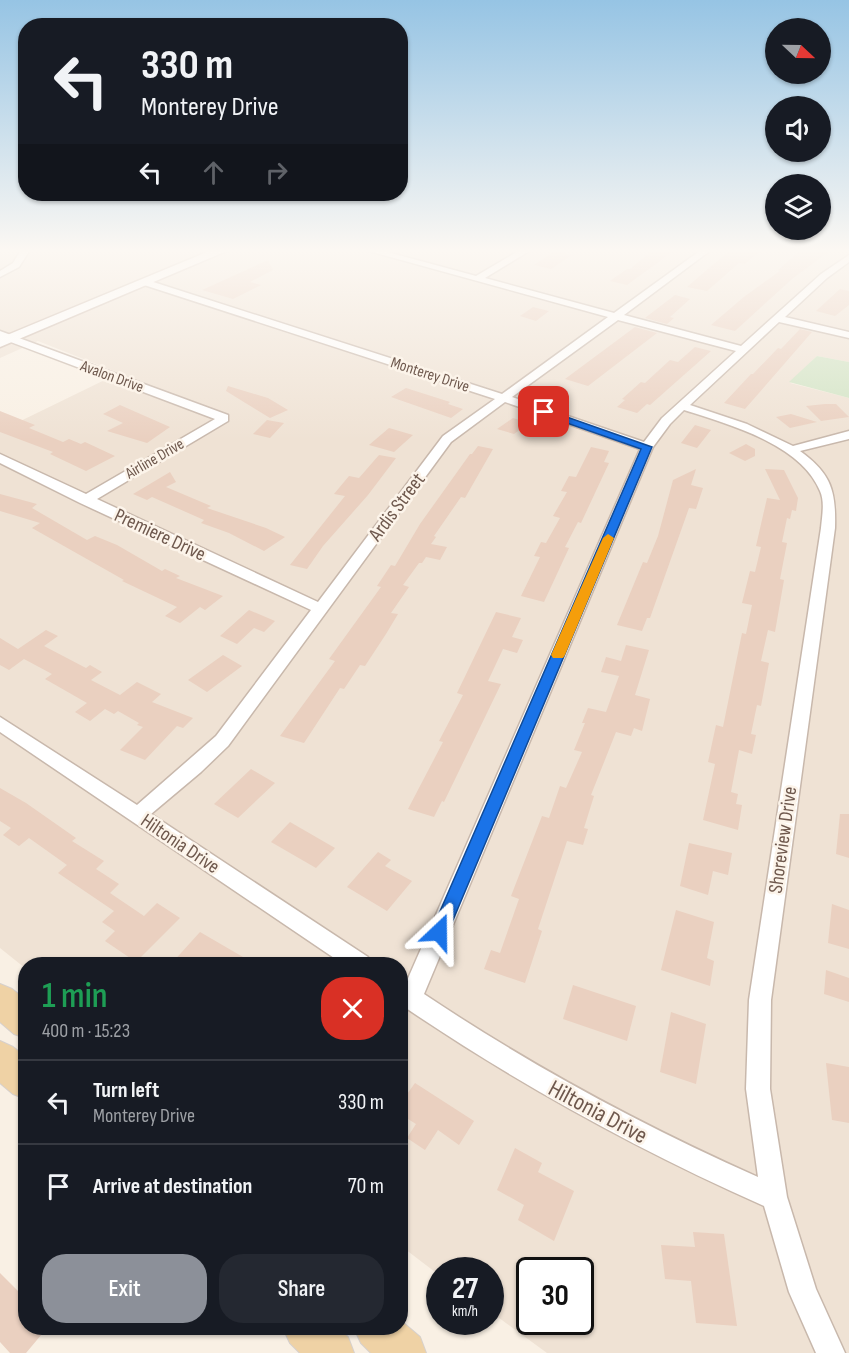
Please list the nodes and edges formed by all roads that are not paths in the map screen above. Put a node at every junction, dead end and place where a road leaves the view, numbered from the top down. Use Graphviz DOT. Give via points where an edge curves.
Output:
graph roads {
  1 [pos="67,313"];
  2 [pos="240,313"];
  3 [pos="602,313"];
  4 [pos="621,313"];
  5 [pos="785,313"];
  6 [pos="616,317"];
  7 [pos="778,319"];
  8 [pos="849,334"];
  9 [pos="3,339"];
  10 [pos="743,350"];
  11 [pos="503,398"];
  12 [pos="682,406"];
  13 [pos="224,418"];
  14 [pos="849,435"];
  15 [pos="647,447"];
  16 [pos="791,450"];
  17 [pos="0,458"];
  18 [pos="85,500"];
  19 [pos="322,608"];
  20 [pos="0,723"];
  21 [pos="137,815"];
  22 [pos="350,957"];
  23 [pos="408,990"];
  24 [pos="408,996"];
  25 [pos="0,1000"];
  26 [pos="18,1015"];
  27 [pos="0,1059"];
  28 [pos="18,1074"];
  29 [pos="774,1197"];
  30 [pos="313,1335"];
  31 [pos="384,1335"];
  32 [pos="332,1353"];
  33 [pos="404,1353"];
  34 [pos="831,1353"];
  1 -- 9 [label="main road"];
  2 -- 11 [label="street, Monterey Drive"];
  3 -- 6 [label="street"];
  4 -- 6 [label="street, Ardis Street"];
  5 -- 7 [label="street"];
  6 -- 10 [label="street"];
  6 -- 11 [label="street, Ardis Street"];
  7 -- 8 [label="street"];
  7 -- 10 [label="street"];
  9 -- 13 [label="street, Avalon Drive"];
  10 -- 12 [label="street"];
  11 -- 15 [label="street, Monterey Drive"];
  11 -- 19 [label="street, Ardis Street" via="447,439"];
  12 -- 15 [label="street"];
  12 -- 16 [label="street, Shoreview Drive" via="755,430"];
  13 -- 18 [label="street, Airline Drive"];
  14 -- 16 [label="street"];
  15 -- 23 [label="street"];
  16 -- 29 [label="street, Shoreview Drive" via="814,470 828,493 828,528 760,1000 758,1089"];
  17 -- 18 [label="street, Premiere Drive"];
  18 -- 19 [label="street, Premiere Drive"];
  19 -- 21 [label="street, Ardis Street" via="222,741"];
  20 -- 21 [label="street, Hiltonia Drive"];
  21 -- 22 [label="street, Hiltonia Drive"];
  24 -- 29 [label="street, Hiltonia Drive" via="493,1053 579,1103"];
  25 -- 26 [label="main road"];
  27 -- 28 [label="main road"];
  29 -- 34 [label="street, Shoreview Drive" via="803,1292"];
  30 -- 32 [label="main road"];
  31 -- 33 [label="main road"];
}
